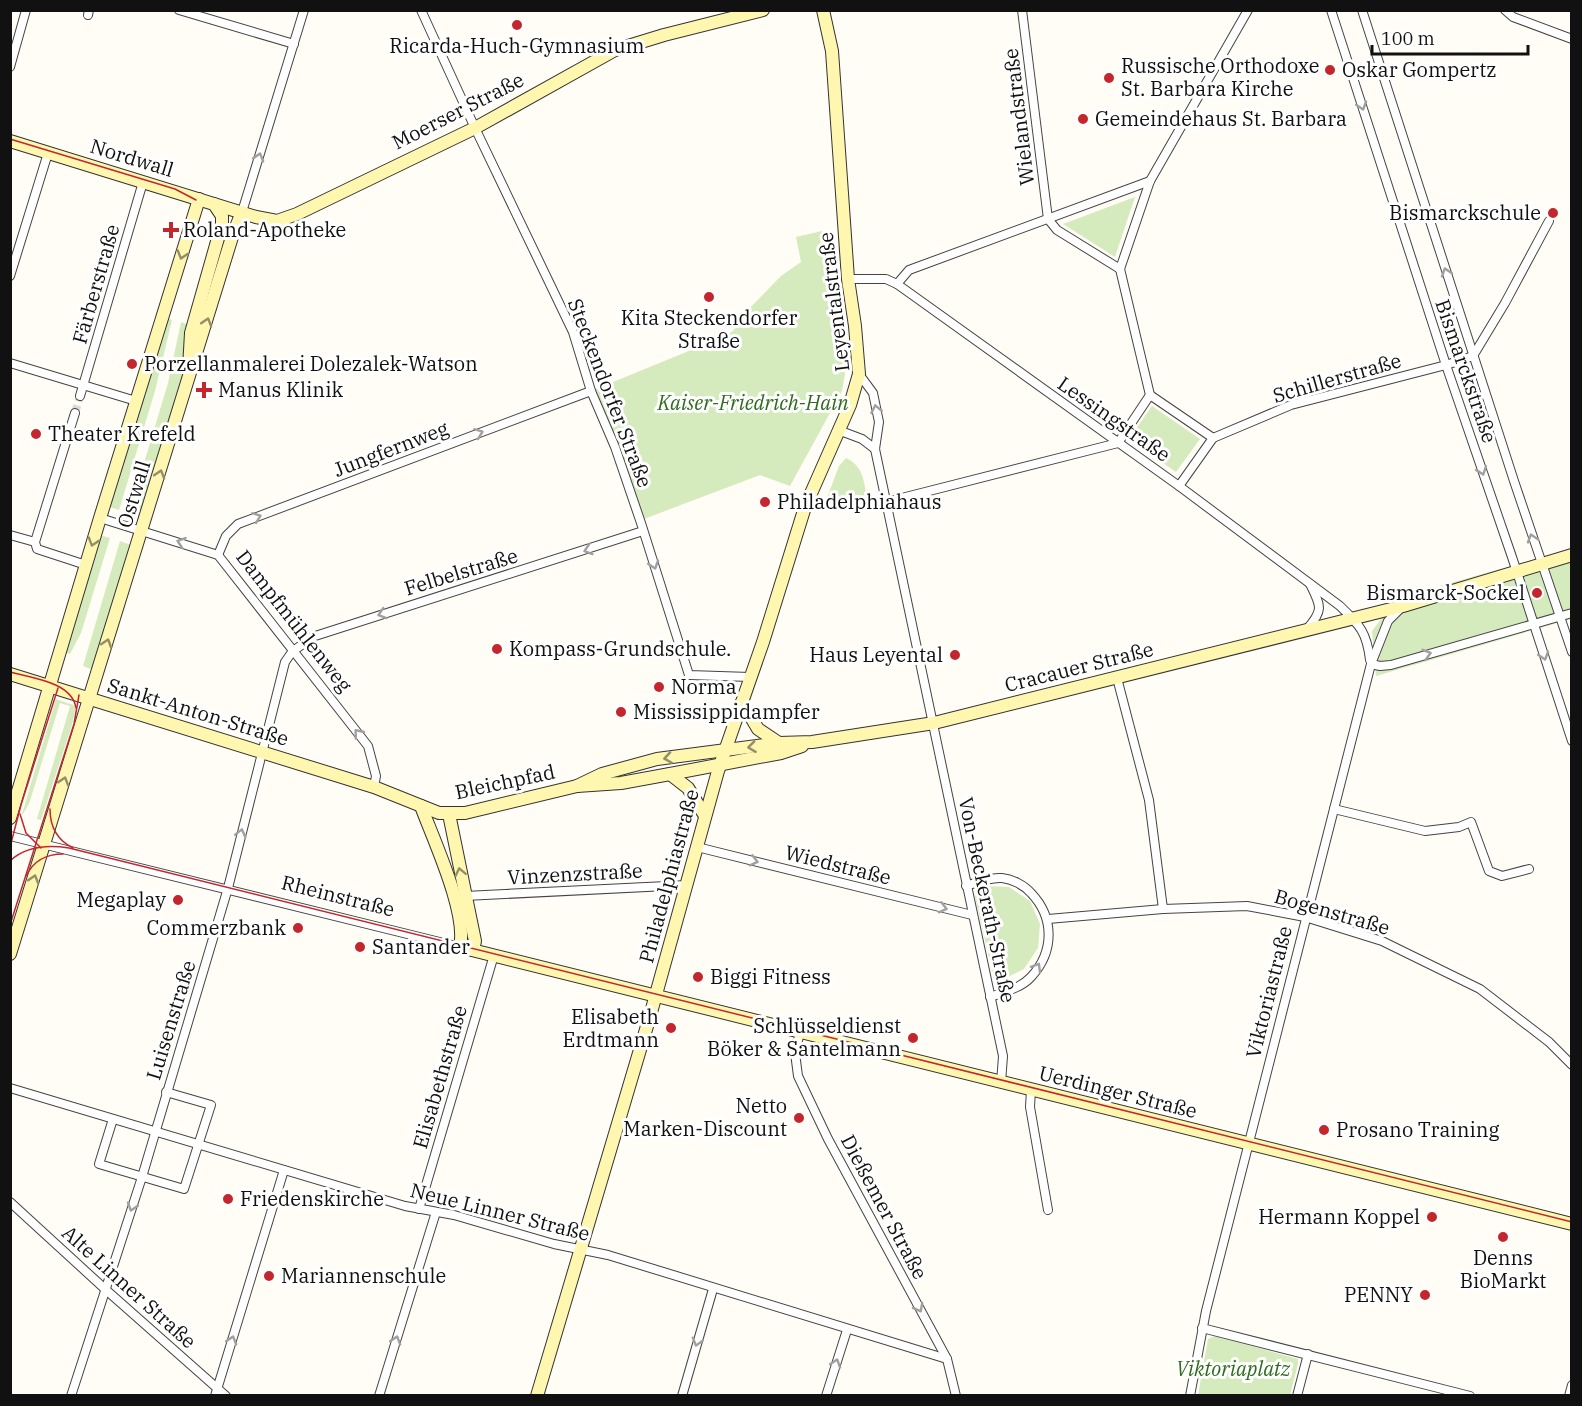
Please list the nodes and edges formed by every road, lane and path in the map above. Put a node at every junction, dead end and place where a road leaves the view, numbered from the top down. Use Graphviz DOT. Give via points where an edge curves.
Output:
graph roads {
  1 [pos="26,10"];
  2 [pos="179,10"];
  3 [pos="304,10"];
  4 [pos="421,10"];
  5 [pos="763,10"];
  6 [pos="824,10"];
  7 [pos="1022,10"];
  8 [pos="1248,10"];
  9 [pos="1331,10"];
  10 [pos="1362,10"];
  11 [pos="1505,10"];
  12 [pos="1572,39"];
  13 [pos="294,44"];
  14 [pos="11,65"];
  15 [pos="475,128"];
  16 [pos="10,141"];
  17 [pos="48,153"];
  18 [pos="1150,181"];
  19 [pos="144,182"];
  20 [pos="199,199"];
  21 [pos="214,204"];
  22 [pos="242,213"];
  23 [pos="1048,219"];
  24 [pos="1549,220"];
  25 [pos="1120,269"];
  26 [pos="10,276"];
  27 [pos="848,279"];
  28 [pos="897,284"];
  29 [pos="1473,356"];
  30 [pos="10,363"];
  31 [pos="1446,365"];
  32 [pos="859,374"];
  33 [pos="190,378"];
  34 [pos="84,385"];
  35 [pos="591,391"];
  36 [pos="1150,395"];
  37 [pos="80,396"];
  38 [pos="136,401"];
  39 [pos="75,413"];
  40 [pos="838,430"];
  41 [pos="1213,438"];
  42 [pos="1118,443"];
  43 [pos="875,449"];
  44 [pos="1179,486"];
  45 [pos="886,502"];
  46 [pos="100,518"];
  47 [pos="143,530"];
  48 [pos="643,531"];
  49 [pos="10,535"];
  50 [pos="34,542"];
  51 [pos="218,555"];
  52 [pos="1572,555"];
  53 [pos="1541,564"];
  54 [pos="86,566"];
  55 [pos="1517,573"];
  56 [pos="1310,583"];
  57 [pos="1403,606"];
  58 [pos="1572,613"];
  59 [pos="1558,617"];
  60 [pos="1353,618"];
  61 [pos="1534,624"];
  62 [pos="1307,629"];
  63 [pos="292,652"];
  64 [pos="1572,652"];
  65 [pos="1371,664"];
  66 [pos="10,674"];
  67 [pos="750,677"];
  68 [pos="1117,678"];
  69 [pos="50,686"];
  70 [pos="90,699"];
  71 [pos="742,702"];
  72 [pos="934,723"];
  73 [pos="1572,741"];
  74 [pos="812,742"];
  75 [pos="778,743"];
  76 [pos="726,750"];
  77 [pos="263,751"];
  78 [pos="720,765"];
  79 [pos="670,774"];
  80 [pos="577,786"];
  81 [pos="374,787"];
  82 [pos="421,806"];
  83 [pos="1334,809"];
  84 [pos="449,814"];
  85 [pos="705,816"];
  86 [pos="10,818"];
  87 [pos="10,836"];
  88 [pos="45,845"];
  89 [pos="697,847"];
  90 [pos="1529,869"];
  91 [pos="687,885"];
  92 [pos="966,886"];
  93 [pos="227,890"];
  94 [pos="465,896"];
  95 [pos="1163,909"];
  96 [pos="972,915"];
  97 [pos="1305,917"];
  98 [pos="1048,919"];
  99 [pos="460,947"];
  100 [pos="473,950"];
  101 [pos="10,954"];
  102 [pos="494,955"];
  103 [pos="656,996"];
  104 [pos="990,998"];
  105 [pos="800,1032"];
  106 [pos="1572,1065"];
  107 [pos="1001,1083"];
  108 [pos="10,1088"];
  109 [pos="1031,1090"];
  110 [pos="166,1092"];
  111 [pos="113,1119"];
  112 [pos="156,1132"];
  113 [pos="199,1144"];
  114 [pos="1249,1144"];
  115 [pos="284,1170"];
  116 [pos="142,1176"];
  117 [pos="10,1202"];
  118 [pos="419,1209"];
  119 [pos="1048,1210"];
  120 [pos="436,1212"];
  121 [pos="1572,1224"];
  122 [pos="580,1250"];
  123 [pos="713,1288"];
  124 [pos="105,1289"];
  125 [pos="1202,1328"];
  126 [pos="847,1330"];
  127 [pos="1308,1354"];
  128 [pos="947,1359"];
  129 [pos="1572,1385"];
  130 [pos="216,1392"];
  131 [pos="71,1395"];
  132 [pos="226,1395"];
  133 [pos="379,1395"];
  134 [pos="537,1395"];
  135 [pos="682,1395"];
  136 [pos="826,1395"];
  137 [pos="956,1395"];
  138 [pos="1190,1395"];
  139 [pos="1297,1395"];
  140 [pos="1470,1395"];
  141 [pos="1569,1395"];
  1 -- 14 [label="street"];
  2 -- 13 [label="street"];
  3 -- 13 [label="street, Ostwall"];
  4 -- 15 [label="street, Steckendorfer Straße"];
  5 -- 15 [label="street, Moerser Straße" via="615,50"];
  6 -- 27 [label="street, Leyentalstraße" via="832,51"];
  7 -- 23 [label="street, Wielandstraße"];
  8 -- 18 [label="street"];
  9 -- 31 [label="street, Bismarckstraße, one-way"];
  29 -- 10 [label="street, Bismarckstraße, one-way"];
  11 -- 12 [label="street" via="1513,17"];
  22 -- 13 [label="street, Ostwall, one-way"];
  15 -- 22 [label="street, Moerser Straße" via="290,217 271,221"];
  15 -- 35 [label="street, Steckendorfer Straße" via="573,332"];
  16 -- 17 [label="street, Nordwall"];
  17 -- 19 [label="street, Nordwall"];
  17 -- 26 [label="street"];
  18 -- 23 [label="street"];
  18 -- 25 [label="street"];
  19 -- 20 [label="street, Nordwall"];
  19 -- 34 [label="street, Färberstraße"];
  20 -- 21 [label="street, Nordwall"];
  20 -- 38 [label="street, Ostwall, one-way"];
  21 -- 22 [label="street, Nordwall"];
  21 -- 33 [label="street" via="222,224 191,333"];
  33 -- 22 [label="street, Ostwall, one-way"];
  23 -- 25 [label="street" via="1057,230"];
  23 -- 28 [label="street" via="909,270"];
  24 -- 29 [label="street, Bismarckstraße"];
  25 -- 36 [label="street"];
  27 -- 28 [label="street" via="886,279"];
  27 -- 32 [label="street, Leyentalstraße"];
  28 -- 42 [label="street, Lessingstraße"];
  29 -- 31 [label="street, Schillerstraße"];
  53 -- 29 [label="street, Bismarckstraße, one-way"];
  30 -- 34 [label="street"];
  31 -- 41 [label="street, Schillerstraße" via="1291,405"];
  31 -- 55 [label="street, Bismarckstraße, one-way"];
  32 -- 40 [label="street, Philadelphiastraße"];
  43 -- 32 [label="street, Leyentalstraße, one-way" via="879,422 873,393"];
  47 -- 33 [label="street, Ostwall, one-way"];
  34 -- 37 [label="street, Färberstraße"];
  34 -- 38 [label="street"];
  35 -- 48 [label="street, Steckendorfer Straße"];
  51 -- 35 [label="street, Jungfernweg, one-way" via="226,536 238,524"];
  36 -- 41 [label="street"];
  36 -- 42 [label="street"];
  38 -- 46 [label="street, Ostwall"];
  39 -- 50 [label="street"];
  40 -- 43 [label="street"];
  40 -- 67 [label="street, Philadelphiastraße" via="805,507"];
  41 -- 44 [label="street"];
  42 -- 44 [label="street, Lessingstraße"];
  42 -- 45 [label="street"];
  43 -- 45 [label="street, Leyentalstraße"];
  44 -- 56 [label="street, Lessingstraße"];
  45 -- 72 [label="street, Leyentalstraße"];
  46 -- 47 [label="street, Dampfmühlenweg"];
  46 -- 54 [label="street, Ostwall, one-way"];
  51 -- 47 [label="street, Dampfmühlenweg, one-way"];
  70 -- 47 [label="street, Ostwall, one-way"];
  48 -- 63 [label="street, Felbelstraße, one-way" via="312,636"];
  48 -- 67 [label="street, Steckendorfer Straße, one-way" via="689,675"];
  49 -- 50 [label="street"];
  50 -- 54 [label="street" via="37,549"];
  51 -- 63 [label="street, Dampfmühlenweg"];
  52 -- 53 [label="street, Cracauer Straße"];
  53 -- 55 [label="street, Cracauer Straße"];
  53 -- 59 [label="street, Bismarckstraße"];
  54 -- 69 [label="street, Ostwall"];
  55 -- 57 [label="street, Cracauer Straße"];
  55 -- 61 [label="street, Bismarckstraße"];
  56 -- 60 [label="street, Lessingstraße"];
  56 -- 62 [label="street" via="1320,611"];
  57 -- 60 [label="street, Cracauer Straße"];
  57 -- 65 [label="street, Viktoriastraße" via="1388,621"];
  58 -- 59 [label="street"];
  59 -- 61 [label="street"];
  59 -- 64 [label="street, Bismarckstraße"];
  60 -- 62 [label="street, Cracauer Straße"];
  60 -- 65 [label="street, Viktoriastraße" via="1368,642"];
  65 -- 61 [label="street, one-way" via="1391,665"];
  61 -- 73 [label="street, Bismarckstraße, one-way"];
  62 -- 68 [label="street, Cracauer Straße"];
  63 -- 77 [label="street, Luisenstraße" via="285,662"];
  81 -- 63 [label="street, Dampfmühlenweg, one-way" via="376,776 368,746"];
  65 -- 83 [label="street, Viktoriastraße"];
  66 -- 69 [label="street, Sankt-Anton-Straße"];
  67 -- 71 [label="street, Philadelphiastraße"];
  68 -- 72 [label="street, Cracauer Straße"];
  68 -- 95 [label="street" via="1149,800"];
  69 -- 70 [label="street, Sankt-Anton-Straße"];
  69 -- 86 [label="street, Ostwall"];
  70 -- 77 [label="street, Sankt-Anton-Straße"];
  88 -- 70 [label="street, Ostwall, one-way"];
  71 -- 75 [label="street" via="758,729"];
  71 -- 76 [label="street, Philadelphiastraße"];
  72 -- 74 [label="street, Cracauer Straße"];
  72 -- 92 [label="street, Von-Beckerath-Straße"];
  74 -- 75 [label="street, Cracauer Straße"];
  74 -- 78 [label="street, Cracauer Straße" via="781,753"];
  75 -- 76 [label="street, Cracauer Straße, one-way"];
  76 -- 78 [label="street, Philadelphiastraße"];
  76 -- 80 [label="street, Bleichpfad, one-way" via="657,759 602,774"];
  77 -- 81 [label="street, Sankt-Anton-Straße"];
  93 -- 77 [label="street, Luisenstraße, one-way"];
  78 -- 79 [label="street, Bleichpfad"];
  78 -- 85 [label="street, Philadelphiastraße"];
  79 -- 80 [label="street, Bleichpfad"];
  79 -- 85 [label="street" via="688,788"];
  80 -- 84 [label="street, Bleichpfad"];
  81 -- 82 [label="street, Bleichpfad"];
  82 -- 84 [label="street, Bleichpfad"];
  82 -- 99 [label="street" via="451,886 462,930"];
  83 -- 90 [label="street" via="1425,831 1471,822 1489,870 1502,876"];
  83 -- 97 [label="street, Viktoriastraße"];
  94 -- 84 [label="street, one-way"];
  85 -- 89 [label="street, Philadelphiastraße"];
  87 -- 88 [label="street, Rheinstraße"];
  88 -- 93 [label="street, Rheinstraße"];
  101 -- 88 [label="street, Ostwall, one-way"];
  89 -- 91 [label="street, Philadelphiastraße"];
  89 -- 96 [label="street, Wiedstraße, one-way"];
  91 -- 94 [label="street, Vinzenzstraße"];
  91 -- 103 [label="street, Philadelphiastraße"];
  92 -- 96 [label="street, Von-Beckerath-Straße"];
  92 -- 98 [label="street" via="1004,878 1025,886 1040,902"];
  93 -- 99 [label="street, Rheinstraße"];
  93 -- 110 [label="street, Luisenstraße"];
  94 -- 100 [label="street" via="475,942"];
  95 -- 97 [label="street, Bogenstraße" via="1247,906"];
  95 -- 98 [label="street, Bogenstraße"];
  96 -- 104 [label="street, Von-Beckerath-Straße"];
  97 -- 106 [label="street, Bogenstraße" via="1382,941 1480,988"];
  97 -- 114 [label="street, Viktoriastraße"];
  104 -- 98 [label="street, one-way" via="1031,977 1048,945"];
  99 -- 100 [label="street, Rheinstraße"];
  100 -- 102 [label="street, Rheinstraße"];
  102 -- 103 [label="street, Rheinstraße"];
  102 -- 118 [label="street, Elisabethstraße"];
  103 -- 105 [label="street, Uerdinger Straße"];
  103 -- 122 [label="street, Philadelphiastraße"];
  104 -- 107 [label="street, Von-Beckerath-Straße" via="1003,1056"];
  105 -- 107 [label="street, Uerdinger Straße"];
  105 -- 128 [label="street, Dießemer Straße, one-way" via="795,1053 798,1076"];
  107 -- 109 [label="street, Uerdinger Straße"];
  108 -- 111 [label="street, Neue Linner Straße"];
  109 -- 114 [label="street, Uerdinger Straße"];
  109 -- 119 [label="street" via="1030,1107"];
  110 -- 112 [label="street, Luisenstraße"];
  110 -- 113 [label="street" via="210,1105"];
  111 -- 112 [label="street, Neue Linner Straße"];
  111 -- 116 [label="street" via="99,1164"];
  112 -- 113 [label="street, Neue Linner Straße"];
  112 -- 116 [label="street, Luisenstraße"];
  113 -- 115 [label="street, Neue Linner Straße"];
  113 -- 116 [label="street" via="184,1189"];
  114 -- 121 [label="street, Uerdinger Straße"];
  114 -- 125 [label="street, Viktoriastraße"];
  115 -- 118 [label="street, Neue Linner Straße"];
  130 -- 115 [label="street, one-way"];
  116 -- 124 [label="street, Luisenstraße, one-way"];
  117 -- 124 [label="street, Alte Linner Straße"];
  118 -- 120 [label="street, Neue Linner Straße"];
  120 -- 122 [label="street, Neue Linner Straße"];
  133 -- 120 [label="street, one-way"];
  122 -- 123 [label="street, Neue Linner Straße"];
  122 -- 134 [label="street, Philadelphiastraße"];
  123 -- 126 [label="street, Neue Linner Straße"];
  123 -- 135 [label="street, one-way"];
  124 -- 130 [label="street, Alte Linner Straße"];
  124 -- 131 [label="street, Luisenstraße"];
  125 -- 127 [label="street"];
  125 -- 138 [label="street"];
  126 -- 128 [label="street, Neue Linner Straße"];
  136 -- 126 [label="street, one-way"];
  127 -- 139 [label="street"];
  127 -- 140 [label="street"];
  128 -- 137 [label="street, Dießemer Straße"];
  129 -- 141 [label="street"];
  130 -- 132 [label="street, Alte Linner Straße"];
}
